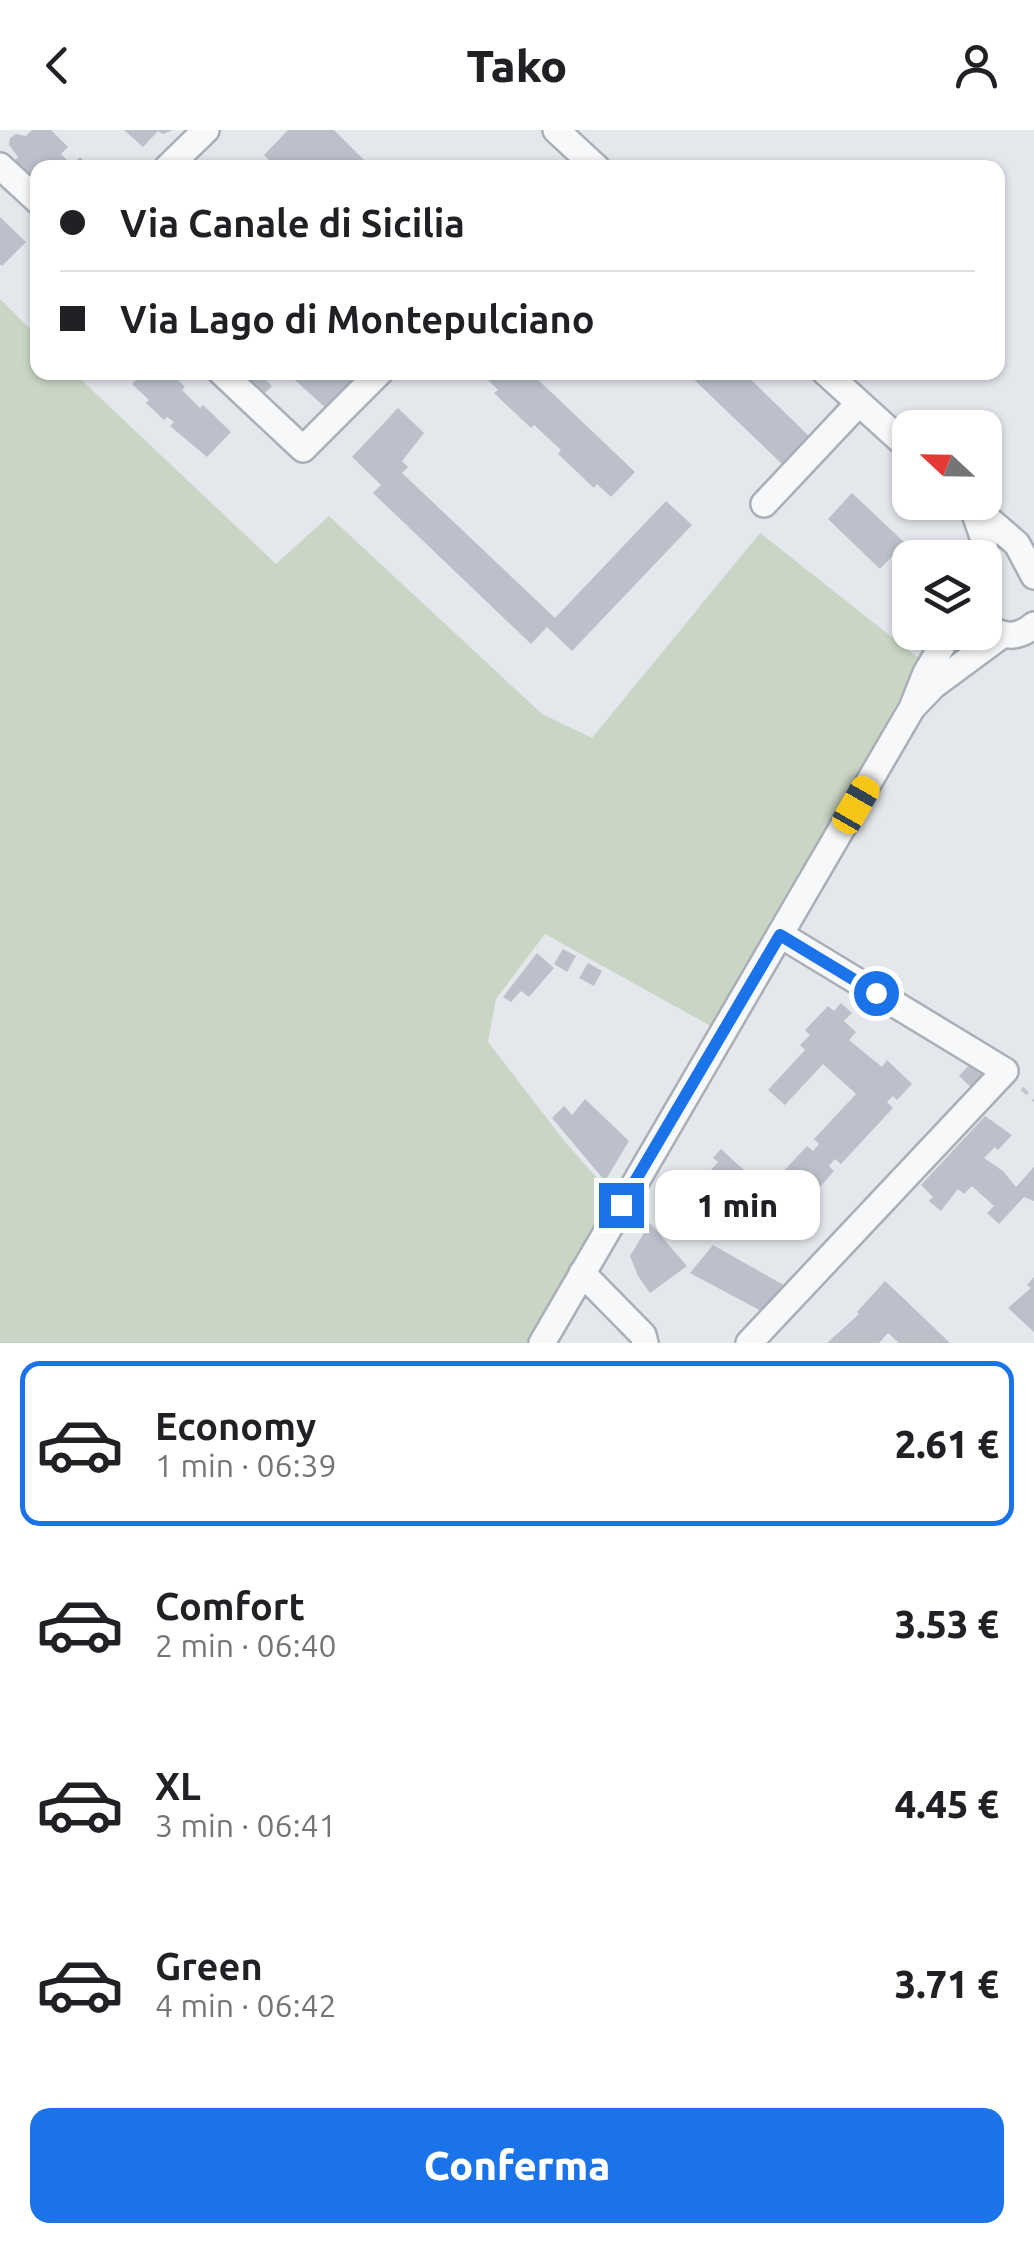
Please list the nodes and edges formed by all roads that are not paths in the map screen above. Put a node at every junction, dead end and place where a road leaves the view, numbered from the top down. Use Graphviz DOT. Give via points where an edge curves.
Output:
graph roads {
  1 [pos="206,130"];
  2 [pos="556,130"];
  3 [pos="175,160"];
  4 [pos="585,160"];
  5 [pos="0,166"];
  6 [pos="30,194"];
  7 [pos="230,380"];
  8 [pos="372,380"];
  9 [pos="833,380"];
  10 [pos="858,403"];
  11 [pos="892,434"];
  12 [pos="764,504"];
  13 [pos="989,520"];
  14 [pos="1002,569"];
  15 [pos="1034,578"];
  16 [pos="1015,631"];
  17 [pos="939,650"];
  18 [pos="912,708"];
  19 [pos="780,935"];
  20 [pos="582,1273"];
  21 [pos="542,1343"];
  22 [pos="646,1343"];
  23 [pos="749,1343"];
  1 -- 3 [label="street"];
  2 -- 4 [label="street"];
  5 -- 6 [label="street"];
  7 -- 8 [label="street" via="304,449"];
  9 -- 10 [label="street"];
  10 -- 11 [label="street"];
  10 -- 12 [label="street"];
  13 -- 15 [label="street" via="1017,544"];
  14 -- 15 [label="street"];
  16 -- 18 [label="street" via="933,686"];
  17 -- 18 [label="street"];
  18 -- 19 [label="street"];
  19 -- 20 [label="street"];
  19 -- 23 [label="street" via="1004,1071"];
  20 -- 21 [label="street"];
  20 -- 22 [label="street"];
}
